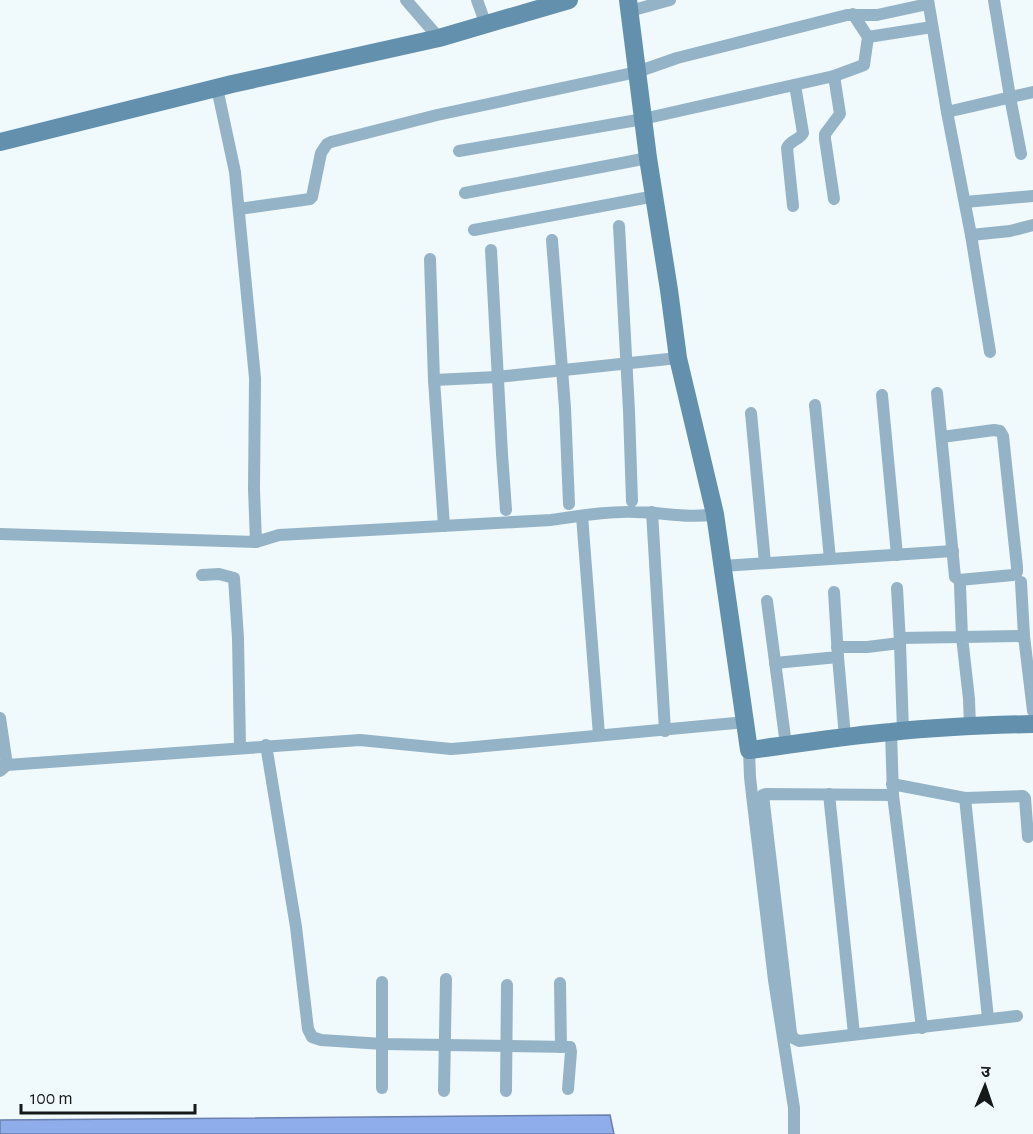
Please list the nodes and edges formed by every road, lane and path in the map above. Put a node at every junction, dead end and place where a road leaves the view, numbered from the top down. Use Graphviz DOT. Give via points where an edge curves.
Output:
graph roads {
  1 [pos="406,0"];
  2 [pos="477,0"];
  3 [pos="569,0"];
  4 [pos="670,0"];
  5 [pos="994,0"];
  6 [pos="928,2"];
  7 [pos="629,6"];
  8 [pos="853,14"];
  9 [pos="486,25"];
  10 [pos="932,27"];
  11 [pos="868,37"];
  12 [pos="439,38"];
  13 [pos="637,72"];
  14 [pos="834,76"];
  15 [pos="795,85"];
  16 [pos="217,88"];
  17 [pos="1033,92"];
  18 [pos="1010,97"];
  19 [pos="947,112"];
  20 [pos="643,119"];
  21 [pos="825,134"];
  22 [pos="801,137"];
  23 [pos="0,142"];
  24 [pos="459,151"];
  25 [pos="1021,154"];
  26 [pos="648,158"];
  27 [pos="465,193"];
  28 [pos="654,196"];
  29 [pos="1033,196"];
  30 [pos="834,199"];
  31 [pos="965,202"];
  32 [pos="794,206"];
  33 [pos="239,209"];
  34 [pos="1033,225"];
  35 [pos="619,226"];
  36 [pos="474,230"];
  37 [pos="971,235"];
  38 [pos="552,240"];
  39 [pos="491,250"];
  40 [pos="430,259"];
  41 [pos="990,352"];
  42 [pos="678,358"];
  43 [pos="627,363"];
  44 [pos="562,371"];
  45 [pos="497,377"];
  46 [pos="434,380"];
  47 [pos="937,393"];
  48 [pos="882,395"];
  49 [pos="815,405"];
  50 [pos="751,413"];
  51 [pos="942,437"];
  52 [pos="632,501"];
  53 [pos="569,504"];
  54 [pos="506,510"];
  55 [pos="652,512"];
  56 [pos="715,514"];
  57 [pos="582,516"];
  58 [pos="444,526"];
  59 [pos="0,534"];
  60 [pos="256,542"];
  61 [pos="953,551"];
  62 [pos="897,555"];
  63 [pos="831,559"];
  64 [pos="765,564"];
  65 [pos="722,566"];
  66 [pos="202,575"];
  67 [pos="1021,582"];
  68 [pos="960,585"];
  69 [pos="897,588"];
  70 [pos="834,591"];
  71 [pos="767,601"];
  72 [pos="1024,636"];
  73 [pos="962,637"];
  74 [pos="900,640"];
  75 [pos="838,652"];
  76 [pos="775,663"];
  77 [pos="1033,711"];
  78 [pos="0,718"];
  79 [pos="746,722"];
  80 [pos="1033,724"];
  81 [pos="970,726"];
  82 [pos="665,730"];
  83 [pos="897,731"];
  84 [pos="599,735"];
  85 [pos="845,737"];
  86 [pos="266,745"];
  87 [pos="786,745"];
  88 [pos="240,747"];
  89 [pos="749,750"];
  90 [pos="2,767"];
  91 [pos="892,789"];
  92 [pos="829,794"];
  93 [pos="965,798"];
  94 [pos="1028,837"];
  95 [pos="446,979"];
  96 [pos="382,982"];
  97 [pos="560,983"];
  98 [pos="507,985"];
  99 [pos="1017,1016"];
  100 [pos="988,1018"];
  101 [pos="922,1028"];
  102 [pos="854,1034"];
  103 [pos="383,1044"];
  104 [pos="446,1045"];
  105 [pos="507,1046"];
  106 [pos="561,1047"];
  107 [pos="382,1088"];
  108 [pos="568,1089"];
  109 [pos="444,1091"];
  110 [pos="506,1091"];
  111 [pos="794,1134"];
  1 -- 12 [label="street"];
  2 -- 9 [label="street"];
  3 -- 9 [label="street"];
  4 -- 7 [label="street"];
  5 -- 18 [label="street"];
  6 -- 8 [label="street" via="877,15"];
  6 -- 10 [label="street"];
  7 -- 13 [label="street"];
  8 -- 11 [label="street"];
  8 -- 13 [label="street" via="677,58"];
  9 -- 12 [label="street"];
  10 -- 11 [label="street"];
  10 -- 19 [label="street"];
  11 -- 14 [label="street" via="864,65"];
  12 -- 16 [label="street"];
  13 -- 20 [label="street"];
  13 -- 33 [label="street" via="331,142 321,153 310,199"];
  14 -- 15 [label="street"];
  14 -- 21 [label="street" via="840,114"];
  15 -- 20 [label="street"];
  15 -- 22 [label="street"];
  16 -- 23 [label="street"];
  16 -- 33 [label="street"];
  17 -- 18 [label="street"];
  18 -- 19 [label="street"];
  18 -- 25 [label="street"];
  19 -- 31 [label="street"];
  20 -- 24 [label="street"];
  20 -- 26 [label="street"];
  21 -- 22 [label="street"];
  21 -- 30 [label="street"];
  22 -- 32 [label="street" via="787,148"];
  26 -- 27 [label="street"];
  26 -- 28 [label="street"];
  28 -- 36 [label="street"];
  28 -- 42 [label="street"];
  29 -- 31 [label="street"];
  31 -- 37 [label="street"];
  33 -- 60 [label="street" via="255,378"];
  34 -- 37 [label="street"];
  35 -- 43 [label="street"];
  37 -- 41 [label="street"];
  38 -- 44 [label="street"];
  39 -- 45 [label="street"];
  40 -- 46 [label="street"];
  42 -- 43 [label="street"];
  42 -- 56 [label="street"];
  43 -- 44 [label="street"];
  43 -- 52 [label="street"];
  44 -- 45 [label="street"];
  44 -- 53 [label="street"];
  45 -- 46 [label="street"];
  45 -- 54 [label="street"];
  46 -- 58 [label="street"];
  47 -- 51 [label="street"];
  48 -- 62 [label="street"];
  49 -- 63 [label="street"];
  50 -- 64 [label="street"];
  51 -- 61 [label="street"];
  51 -- 61 [label="street" via="994,430 1003,436 1017,573 958,580"];
  55 -- 56 [label="street" via="701,517"];
  55 -- 57 [label="street"];
  55 -- 82 [label="street"];
  56 -- 65 [label="street"];
  57 -- 58 [label="street"];
  57 -- 84 [label="street"];
  58 -- 60 [label="street" via="279,535"];
  59 -- 60 [label="street"];
  61 -- 62 [label="street"];
  62 -- 63 [label="street"];
  63 -- 64 [label="street"];
  64 -- 65 [label="street"];
  65 -- 79 [label="street"];
  66 -- 88 [label="street" via="219,574 234,579"];
  67 -- 72 [label="street"];
  68 -- 73 [label="street"];
  69 -- 74 [label="street"];
  70 -- 75 [label="street"];
  71 -- 76 [label="street"];
  72 -- 73 [label="street"];
  72 -- 77 [label="street"];
  73 -- 74 [label="street"];
  73 -- 81 [label="street"];
  74 -- 75 [label="street"];
  74 -- 83 [label="street"];
  75 -- 76 [label="street"];
  75 -- 85 [label="street"];
  76 -- 87 [label="street"];
  78 -- 90 [label="street"];
  79 -- 82 [label="street"];
  79 -- 89 [label="street"];
  80 -- 81 [label="street"];
  81 -- 83 [label="street"];
  82 -- 84 [label="street"];
  83 -- 85 [label="street"];
  83 -- 91 [label="street"];
  84 -- 86 [label="street" via="458,748 360,740"];
  85 -- 87 [label="street"];
  86 -- 88 [label="street"];
  86 -- 103 [label="street" via="296,927 308,1029 312,1037 321,1040"];
  87 -- 89 [label="street"];
  88 -- 90 [label="street"];
  89 -- 111 [label="street" via="774,980 794,1108"];
  91 -- 92 [label="street"];
  91 -- 93 [label="street"];
  91 -- 101 [label="street"];
  92 -- 102 [label="street"];
  92 -- 102 [label="street" via="766,794 763,798 793,1038 799,1041"];
  93 -- 94 [label="street" via="1024,797"];
  93 -- 100 [label="street"];
  95 -- 104 [label="street"];
  96 -- 103 [label="street"];
  97 -- 106 [label="street"];
  98 -- 105 [label="street"];
  99 -- 100 [label="street"];
  100 -- 101 [label="street"];
  101 -- 102 [label="street"];
  103 -- 104 [label="street"];
  103 -- 107 [label="street"];
  104 -- 105 [label="street"];
  104 -- 109 [label="street"];
  105 -- 106 [label="street"];
  105 -- 110 [label="street"];
  106 -- 108 [label="street" via="570,1047"];
}
